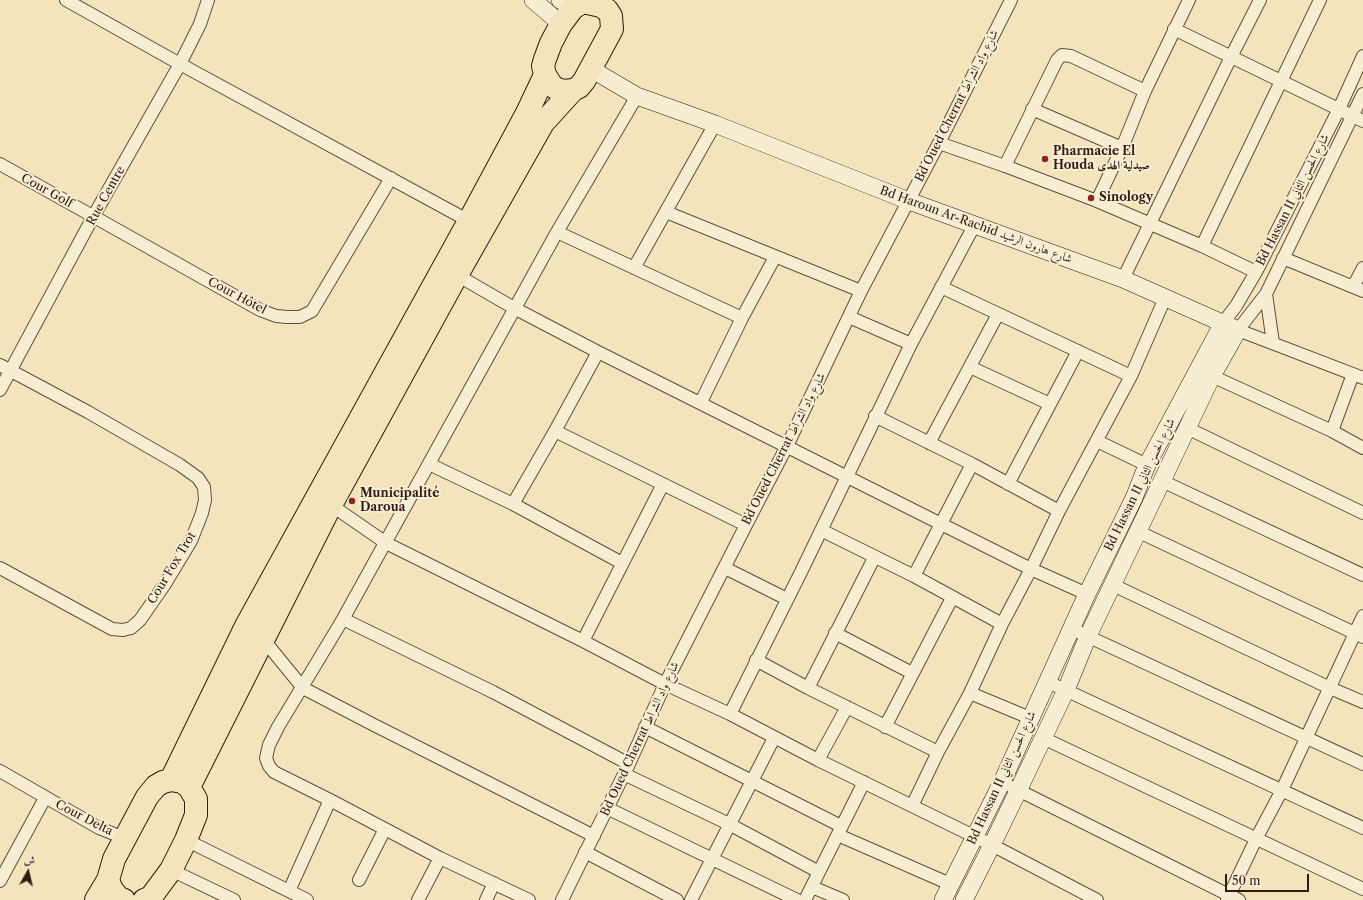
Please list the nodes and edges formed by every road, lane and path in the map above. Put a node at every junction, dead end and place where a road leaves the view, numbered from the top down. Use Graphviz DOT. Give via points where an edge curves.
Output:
graph roads {
  1 [pos="66,0"];
  2 [pos="208,0"];
  3 [pos="533,0"];
  4 [pos="1011,0"];
  5 [pos="1189,0"];
  6 [pos="1260,0"];
  7 [pos="1320,0"];
  8 [pos="584,6"];
  9 [pos="1174,29"];
  10 [pos="1231,56"];
  11 [pos="1363,56"];
  12 [pos="180,64"];
  13 [pos="591,69"];
  14 [pos="545,75"];
  15 [pos="1282,82"];
  16 [pos="573,90"];
  17 [pos="1145,91"];
  18 [pos="1363,94"];
  19 [pos="637,96"];
  20 [pos="1032,109"];
  21 [pos="1339,109"];
  22 [pos="1358,118"];
  23 [pos="714,124"];
  24 [pos="939,143"];
  25 [pos="1122,148"];
  26 [pos="0,164"];
  27 [pos="1005,166"];
  28 [pos="391,178"];
  29 [pos="909,201"];
  30 [pos="1097,201"];
  31 [pos="666,212"];
  32 [pos="93,217"];
  33 [pos="469,221"];
  34 [pos="975,224"];
  35 [pos="1150,224"];
  36 [pos="557,232"];
  37 [pos="1202,246"];
  38 [pos="776,256"];
  39 [pos="1283,258"];
  40 [pos="634,268"];
  41 [pos="1363,268"];
  42 [pos="1256,272"];
  43 [pos="457,275"];
  44 [pos="1123,279"];
  45 [pos="941,287"];
  46 [pos="1358,289"];
  47 [pos="861,291"];
  48 [pos="1266,294"];
  49 [pos="1165,298"];
  50 [pos="514,308"];
  51 [pos="998,314"];
  52 [pos="849,317"];
  53 [pos="742,318"];
  54 [pos="1231,326"];
  55 [pos="1273,343"];
  56 [pos="911,344"];
  57 [pos="1078,351"];
  58 [pos="598,352"];
  59 [pos="0,365"];
  60 [pos="970,367"];
  61 [pos="11,371"];
  62 [pos="1131,376"];
  63 [pos="1212,376"];
  64 [pos="1358,376"];
  65 [pos="0,390"];
  66 [pos="701,402"];
  67 [pos="1050,404"];
  68 [pos="875,416"];
  69 [pos="1187,428"];
  70 [pos="556,431"];
  71 [pos="1332,432"];
  72 [pos="1097,441"];
  73 [pos="929,443"];
  74 [pos="787,446"];
  75 [pos="1363,448"];
  76 [pos="429,464"];
  77 [pos="972,464"];
  78 [pos="1147,465"];
  79 [pos="847,477"];
  80 [pos="1162,481"];
  81 [pos="662,484"];
  82 [pos="1008,484"];
  83 [pos="513,504"];
  84 [pos="331,505"];
  85 [pos="1058,511"];
  86 [pos="1363,513"];
  87 [pos="940,523"];
  88 [pos="746,525"];
  89 [pos="821,530"];
  90 [pos="1139,532"];
  91 [pos="386,543"];
  92 [pos="874,558"];
  93 [pos="622,563"];
  94 [pos="0,568"];
  95 [pos="725,568"];
  96 [pos="1031,569"];
  97 [pos="1363,575"];
  98 [pos="914,576"];
  99 [pos="1113,585"];
  100 [pos="1087,594"];
  101 [pos="787,598"];
  102 [pos="952,598"];
  103 [pos="1363,616"];
  104 [pos="343,619"];
  105 [pos="1002,624"];
  106 [pos="1072,629"];
  107 [pos="835,634"];
  108 [pos="1359,635"];
  109 [pos="1088,636"];
  110 [pos="263,639"];
  111 [pos="583,641"];
  112 [pos="756,660"];
  113 [pos="912,673"];
  114 [pos="1048,682"];
  115 [pos="666,684"];
  116 [pos="302,688"];
  117 [pos="808,688"];
  118 [pos="1330,688"];
  119 [pos="1066,690"];
  120 [pos="970,693"];
  121 [pos="1363,702"];
  122 [pos="847,707"];
  123 [pos="730,714"];
  124 [pos="1030,718"];
  125 [pos="885,726"];
  126 [pos="645,727"];
  127 [pos="774,738"];
  128 [pos="1043,738"];
  129 [pos="1306,738"];
  130 [pos="938,752"];
  131 [pos="818,760"];
  132 [pos="1363,764"];
  133 [pos="627,769"];
  134 [pos="0,772"];
  135 [pos="752,782"];
  136 [pos="864,782"];
  137 [pos="1002,782"];
  138 [pos="180,784"];
  139 [pos="1018,790"];
  140 [pos="1282,790"];
  141 [pos="45,798"];
  142 [pos="330,800"];
  143 [pos="912,806"];
  144 [pos="608,808"];
  145 [pos="729,824"];
  146 [pos="1363,828"];
  147 [pos="385,829"];
  148 [pos="840,831"];
  149 [pos="594,836"];
  150 [pos="975,837"];
  151 [pos="124,838"];
  152 [pos="1256,839"];
  153 [pos="186,840"];
  154 [pos="992,845"];
  155 [pos="586,852"];
  156 [pos="440,858"];
  157 [pos="711,859"];
  158 [pos="171,870"];
  159 [pos="819,872"];
  160 [pos="108,880"];
  161 [pos="360,880"];
  162 [pos="0,881"];
  163 [pos="494,883"];
  164 [pos="950,884"];
  165 [pos="812,887"];
  166 [pos="1363,889"];
  167 [pos="289,891"];
  168 [pos="1232,898"];
  169 [pos="564,899"];
  170 [pos="96,900"];
  171 [pos="124,900"];
  172 [pos="144,900"];
  173 [pos="234,900"];
  174 [pos="307,900"];
  175 [pos="418,900"];
  176 [pos="486,900"];
  177 [pos="529,900"];
  178 [pos="677,900"];
  179 [pos="690,900"];
  180 [pos="797,900"];
  181 [pos="805,900"];
  182 [pos="843,900"];
  183 [pos="943,900"];
  184 [pos="964,900"];
  185 [pos="1097,900"];
  1 -- 12 [label="street"];
  2 -- 12 [label="street, Rue Centre" via="200,24"];
  3 -- 8 [label="street"];
  4 -- 24 [label="street, Bd Oued Cherrat شارع واد الشراط"];
  5 -- 9 [label="street"];
  6 -- 10 [label="street"];
  7 -- 15 [label="street"];
  8 -- 13 [label="highway" via="611,16 612,29"];
  8 -- 14 [label="highway" via="550,43 543,66"];
  9 -- 10 [label="street"];
  9 -- 17 [label="street"];
  10 -- 15 [label="street"];
  10 -- 35 [label="street"];
  11 -- 21 [label="street, Bd Hassan II شارع الحسن الثاني"];
  12 -- 28 [label="street"];
  12 -- 32 [label="street, Rue Centre"];
  13 -- 16 [label="highway" via="580,87"];
  13 -- 19 [label="street, Bd Haroun Ar-Rachid شارع هارون الرشيد"];
  14 -- 16 [label="highway" via="552,86 559,90"];
  14 -- 33 [label="highway"];
  15 -- 21 [label="street"];
  15 -- 37 [label="street"];
  16 -- 43 [label="highway" via="543,123"];
  17 -- 20 [label="street" via="1071,56 1062,55"];
  17 -- 25 [label="street"];
  18 -- 22 [label="street, Bd Hassan II شارع الحسن الثاني"];
  19 -- 23 [label="street, Bd Haroun Ar-Rachid شارع هارون الرشيد"];
  19 -- 36 [label="street"];
  20 -- 25 [label="street"];
  20 -- 27 [label="street"];
  21 -- 22 [label="street"];
  21 -- 42 [label="street, Bd Hassan II شارع الحسن الثاني"];
  22 -- 39 [label="street, Bd Hassan II شارع الحسن الثاني"];
  23 -- 29 [label="street, Bd Haroun Ar-Rachid شارع هارون الرشيد"];
  23 -- 31 [label="street"];
  24 -- 27 [label="street"];
  24 -- 29 [label="street, Bd Oued Cherrat شارع واد الشراط"];
  25 -- 30 [label="street"];
  26 -- 32 [label="street, Cour Golf"];
  27 -- 30 [label="street"];
  28 -- 32 [label="street, Cour Hôtel" via="312,311 300,317 276,316 260,310"];
  28 -- 33 [label="street"];
  29 -- 34 [label="street, Bd Haroun Ar-Rachid شارع هارون الرشيد"];
  29 -- 47 [label="street, Bd Oued Cherrat شارع واد الشراط"];
  30 -- 35 [label="street"];
  31 -- 38 [label="street"];
  31 -- 40 [label="street"];
  32 -- 61 [label="street, Rue Centre"];
  33 -- 138 [label="highway" via="246,626"];
  34 -- 44 [label="street, Bd Haroun Ar-Rachid شارع هارون الرشيد"];
  34 -- 45 [label="street"];
  35 -- 37 [label="street"];
  35 -- 44 [label="street"];
  36 -- 40 [label="street"];
  36 -- 50 [label="street"];
  37 -- 42 [label="street"];
  38 -- 47 [label="street"];
  38 -- 53 [label="street"];
  39 -- 46 [label="street"];
  39 -- 48 [label="street, Bd Hassan II شارع الحسن الثاني"];
  40 -- 53 [label="street"];
  41 -- 46 [label="street"];
  42 -- 54 [label="street, Bd Hassan II شارع الحسن الثاني" via="1236,306"];
  43 -- 50 [label="street"];
  43 -- 84 [label="highway"];
  44 -- 49 [label="street, Bd Haroun Ar-Rachid شارع هارون الرشيد"];
  45 -- 51 [label="street"];
  45 -- 56 [label="street"];
  47 -- 52 [label="street, Bd Oued Cherrat شارع واد الشراط"];
  48 -- 54 [label="street, Bd Hassan II شارع الحسن الثاني"];
  48 -- 55 [label="street"];
  49 -- 54 [label="street, Bd Haroun Ar-Rachid شارع هارون الرشيد"];
  49 -- 62 [label="street"];
  50 -- 58 [label="street"];
  50 -- 76 [label="street"];
  51 -- 57 [label="street"];
  51 -- 60 [label="street"];
  52 -- 56 [label="street"];
  52 -- 74 [label="street, Bd Oued Cherrat شارع واد الشراط"];
  53 -- 66 [label="street"];
  54 -- 55 [label="street, Bd Haroun Ar-Rachid شارع هارون الرشيد"];
  54 -- 63 [label="street, Bd Hassan II شارع الحسن الثاني"];
  54 -- 78 [label="street, Bd Hassan II شارع الحسن الثاني"];
  55 -- 64 [label="street, Bd Haroun Ar-Rachid شارع هارون الرشيد"];
  56 -- 68 [label="street"];
  57 -- 62 [label="street"];
  57 -- 67 [label="street"];
  58 -- 66 [label="street"];
  58 -- 70 [label="street"];
  59 -- 61 [label="street"];
  60 -- 67 [label="street"];
  60 -- 73 [label="street"];
  61 -- 65 [label="street, Rue Centre"];
  61 -- 94 [label="street, Cour Fox Trot" via="180,465 198,478 204,487 205,500 191,541 166,584 140,620 131,628 112,629"];
  62 -- 72 [label="street"];
  63 -- 69 [label="street, Bd Hassan II شارع الحسن الثاني"];
  63 -- 71 [label="street"];
  64 -- 71 [label="street"];
  66 -- 74 [label="street"];
  67 -- 82 [label="street"];
  68 -- 73 [label="street"];
  68 -- 79 [label="street"];
  69 -- 80 [label="street, Bd Hassan II شارع الحسن الثاني"];
  69 -- 86 [label="street"];
  70 -- 81 [label="street"];
  70 -- 83 [label="street"];
  71 -- 75 [label="street"];
  72 -- 78 [label="street"];
  72 -- 85 [label="street"];
  73 -- 77 [label="street"];
  74 -- 79 [label="street"];
  74 -- 88 [label="street, Bd Oued Cherrat شارع واد الشراط"];
  76 -- 83 [label="street"];
  76 -- 91 [label="street"];
  77 -- 82 [label="street"];
  77 -- 87 [label="street"];
  78 -- 100 [label="street, Bd Hassan II شارع الحسن الثاني" via="1134,498"];
  79 -- 87 [label="street"];
  79 -- 89 [label="street"];
  80 -- 90 [label="street, Bd Hassan II شارع الحسن الثاني"];
  80 -- 97 [label="street"];
  81 -- 88 [label="street"];
  81 -- 93 [label="street"];
  82 -- 85 [label="street"];
  83 -- 93 [label="street"];
  84 -- 91 [label="street"];
  84 -- 110 [label="highway"];
  85 -- 96 [label="street"];
  87 -- 96 [label="street"];
  87 -- 98 [label="street"];
  88 -- 95 [label="street, Bd Oued Cherrat شارع واد الشراط"];
  89 -- 92 [label="street"];
  89 -- 101 [label="street"];
  90 -- 99 [label="street, Bd Hassan II شارع الحسن الثاني"];
  90 -- 108 [label="street"];
  91 -- 104 [label="street"];
  91 -- 111 [label="street"];
  92 -- 98 [label="street"];
  92 -- 107 [label="street"];
  93 -- 111 [label="street"];
  95 -- 101 [label="street"];
  95 -- 115 [label="street, Bd Oued Cherrat شارع واد الشراط"];
  96 -- 100 [label="street"];
  96 -- 105 [label="street"];
  98 -- 102 [label="street"];
  99 -- 109 [label="street, Bd Hassan II شارع الحسن الثاني"];
  99 -- 118 [label="street"];
  100 -- 106 [label="street, Bd Hassan II شارع الحسن الثاني"];
  101 -- 112 [label="street"];
  102 -- 105 [label="street"];
  102 -- 113 [label="street"];
  103 -- 108 [label="street"];
  104 -- 116 [label="street"];
  104 -- 133 [label="street" via="493,692"];
  105 -- 120 [label="street"];
  106 -- 109 [label="street"];
  106 -- 114 [label="street, Bd Hassan II شارع الحسن الثاني"];
  107 -- 113 [label="street"];
  107 -- 117 [label="street"];
  108 -- 118 [label="street"];
  109 -- 119 [label="street, Bd Hassan II شارع الحسن الثاني"];
  109 -- 129 [label="street"];
  110 -- 116 [label="street"];
  110 -- 138 [label="highway"];
  111 -- 115 [label="street"];
  112 -- 117 [label="street"];
  112 -- 123 [label="street"];
  113 -- 125 [label="street"];
  114 -- 119 [label="street"];
  114 -- 124 [label="street, Bd Hassan II شارع الحسن الثاني"];
  115 -- 123 [label="street"];
  115 -- 126 [label="street, Bd Oued Cherrat شارع واد الشراط"];
  116 -- 142 [label="street" via="269,745 266,758 274,772"];
  116 -- 149 [label="street"];
  117 -- 122 [label="street"];
  118 -- 121 [label="street"];
  118 -- 129 [label="street"];
  119 -- 128 [label="street, Bd Hassan II شارع الحسن الثاني"];
  119 -- 140 [label="street"];
  120 -- 124 [label="street"];
  120 -- 130 [label="street"];
  122 -- 125 [label="street"];
  122 -- 131 [label="street"];
  123 -- 127 [label="street"];
  124 -- 137 [label="street, Bd Hassan II شارع الحسن الثاني"];
  125 -- 130 [label="street"];
  126 -- 133 [label="street, Bd Oued Cherrat شارع واد الشراط"];
  126 -- 135 [label="street"];
  127 -- 131 [label="street"];
  127 -- 135 [label="street"];
  128 -- 139 [label="street, Bd Hassan II شارع الحسن الثاني"];
  128 -- 152 [label="street"];
  129 -- 132 [label="street"];
  129 -- 140 [label="street"];
  130 -- 143 [label="street"];
  131 -- 136 [label="street"];
  133 -- 144 [label="street, Bd Oued Cherrat شارع واد الشراط"];
  133 -- 145 [label="street"];
  134 -- 141 [label="street, Cour Delta"];
  135 -- 145 [label="street"];
  135 -- 148 [label="street"];
  136 -- 143 [label="street"];
  136 -- 148 [label="street"];
  137 -- 139 [label="street"];
  137 -- 150 [label="street, Bd Hassan II شارع الحسن الثاني"];
  138 -- 151 [label="highway" via="163,782 156,786"];
  138 -- 153 [label="highway" via="196,799 197,807"];
  139 -- 154 [label="street, Bd Hassan II شارع الحسن الثاني"];
  139 -- 168 [label="street"];
  140 -- 146 [label="street"];
  140 -- 152 [label="street"];
  141 -- 151 [label="street, Cour Delta" via="99,828"];
  141 -- 162 [label="street, Cour Delta"];
  142 -- 147 [label="street"];
  142 -- 167 [label="street"];
  143 -- 150 [label="street"];
  144 -- 149 [label="street, Bd Oued Cherrat شارع واد الشراط"];
  144 -- 157 [label="street"];
  145 -- 157 [label="street"];
  145 -- 159 [label="street"];
  147 -- 156 [label="street"];
  147 -- 161 [label="street"];
  148 -- 159 [label="street"];
  148 -- 164 [label="street"];
  149 -- 155 [label="street, Bd Oued Cherrat شارع واد الشراط"];
  150 -- 154 [label="street"];
  150 -- 164 [label="street, Bd Hassan II شارع الحسن الثاني"];
  151 -- 160 [label="highway"];
  152 -- 166 [label="street"];
  152 -- 168 [label="street"];
  153 -- 158 [label="highway"];
  153 -- 167 [label="street"];
  154 -- 184 [label="street, Bd Hassan II شارع الحسن الثاني"];
  154 -- 185 [label="street"];
  155 -- 169 [label="street, Bd Oued Cherrat شارع واد الشراط"];
  155 -- 178 [label="street"];
  156 -- 163 [label="street"];
  156 -- 175 [label="street"];
  157 -- 179 [label="street"];
  157 -- 180 [label="street"];
  158 -- 172 [label="highway" via="150,897"];
  158 -- 173 [label="street"];
  159 -- 165 [label="street"];
  160 -- 170 [label="highway"];
  160 -- 171 [label="highway" via="112,890"];
  163 -- 176 [label="street"];
  163 -- 177 [label="street"];
  164 -- 183 [label="street, Bd Hassan II شارع الحسن الثاني"];
  165 -- 181 [label="street"];
  165 -- 182 [label="street"];
  167 -- 174 [label="street"];
}
